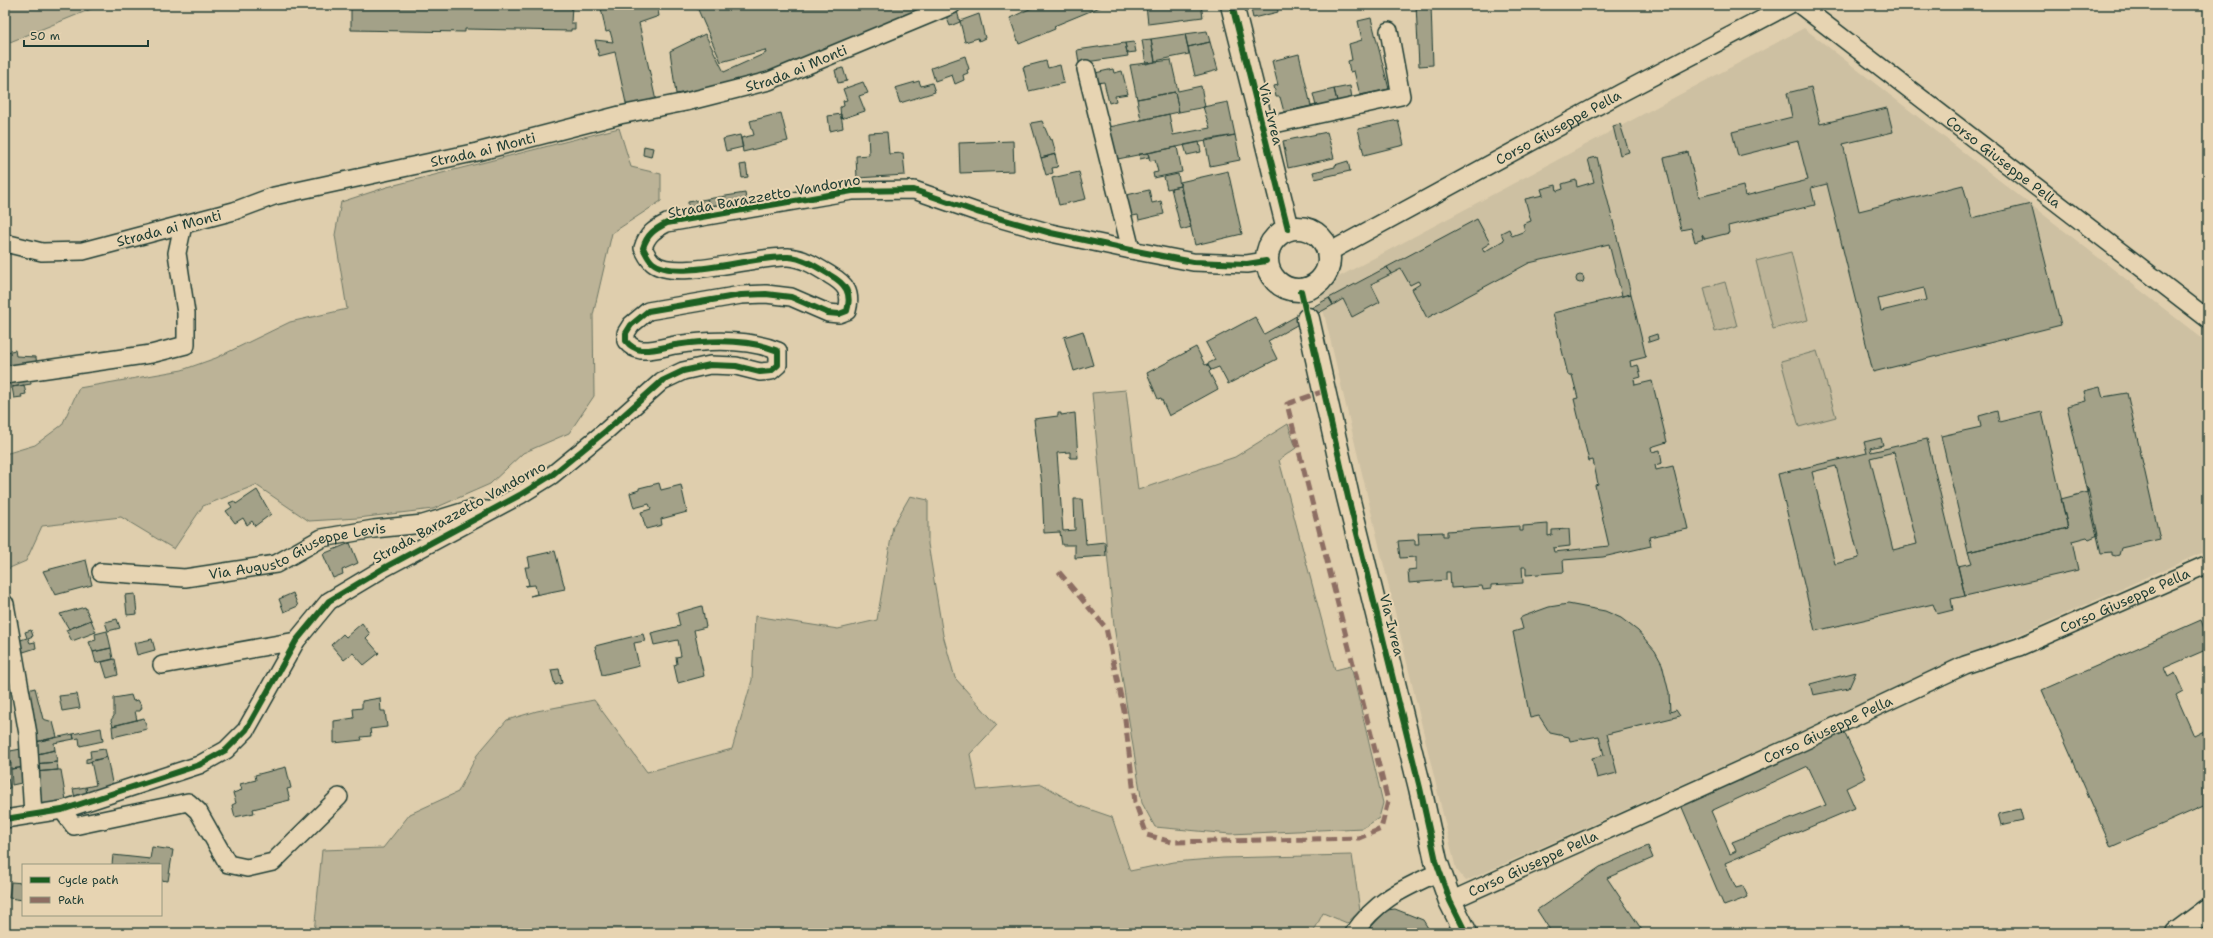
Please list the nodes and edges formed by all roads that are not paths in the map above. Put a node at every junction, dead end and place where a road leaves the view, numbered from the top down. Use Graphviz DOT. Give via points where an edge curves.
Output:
graph roads {
  1 [pos="952,5"];
  2 [pos="1232,5"];
  3 [pos="1789,5"];
  4 [pos="1800,5"];
  5 [pos="1389,31"];
  6 [pos="1086,69"];
  7 [pos="1261,127"];
  8 [pos="183,225"];
  9 [pos="1288,229"];
  10 [pos="5,243"];
  11 [pos="1131,250"];
  12 [pos="1329,252"];
  13 [pos="1266,261"];
  14 [pos="1305,307"];
  15 [pos="2208,319"];
  16 [pos="5,375"];
  17 [pos="491,510"];
  18 [pos="2208,564"];
  19 [pos="101,572"];
  20 [pos="5,604"];
  21 [pos="296,641"];
  22 [pos="162,665"];
  23 [pos="339,797"];
  24 [pos="62,810"];
  25 [pos="33,815"];
  26 [pos="5,819"];
  27 [pos="1439,872"];
  28 [pos="1450,901"];
  29 [pos="2208,910"];
  30 [pos="1354,933"];
  31 [pos="1466,933"];
  32 [pos="2177,933"];
  1 -- 8 [label="street, Strada ai Monti" via="769,81 686,102 620,115 477,152 274,196 234,211"];
  2 -- 7 [label="main road, Via Ivrea"];
  3 -- 12 [label="street, Corso Giuseppe Pella"];
  4 -- 15 [label="street, Corso Giuseppe Pella"];
  5 -- 7 [label="street" via="1401,96"];
  6 -- 11 [label="street"];
  7 -- 9 [label="main road, Via Ivrea"];
  8 -- 10 [label="street, Strada ai Monti" via="83,251 42,252"];
  8 -- 16 [label="street" via="177,252 186,313 186,345 151,354"];
  9 -- 12 [label="main road" via="1298,227 1318,234"];
  9 -- 13 [label="main road" via="1272,241"];
  11 -- 13 [label="street, Strada Barazzetto Vandorno" via="1193,262 1247,264"];
  11 -- 17 [label="street, Strada Barazzetto Vandorno" via="1050,233 914,190 852,191 656,228 645,240 643,248 654,264 673,270 690,270 762,258 788,257 801,260 842,282 850,300 847,311 839,314 828,313 791,297 766,294 741,295 648,311 631,325 626,333 626,341 630,346 641,350 706,343 742,343 778,351 778,365 771,371 760,372 736,366 710,365 683,371 662,380 552,475"];
  12 -- 14 [label="main road" via="1330,262 1326,273 1316,285"];
  13 -- 14 [label="main road" via="1274,280 1287,288"];
  14 -- 27 [label="main road, Via Ivrea" via="1348,497"];
  17 -- 19 [label="street, Via Augusto Giuseppe Levis" via="472,509 423,524 322,538 276,564 185,578"];
  17 -- 21 [label="street, Strada Barazzetto Vandorno" via="329,601"];
  18 -- 28 [label="street, Corso Giuseppe Pella" via="2019,647 1965,665 1802,742"];
  20 -- 25 [label="street" via="28,734"];
  21 -- 22 [label="street"];
  21 -- 24 [label="street, Strada Barazzetto Vandorno" via="246,730 226,750 199,765"];
  23 -- 24 [label="street" via="273,862 247,868 228,864 198,811 188,802 74,826"];
  24 -- 25 [label="street, Strada Barazzetto Vandorno"];
  25 -- 26 [label="street, Strada Barazzetto Vandorno"];
  27 -- 28 [label="main road, Via Ivrea"];
  27 -- 30 [label="street" via="1394,892 1380,903"];
  28 -- 31 [label="main road, Via Ivrea"];
  29 -- 32 [label="main road"];
}
